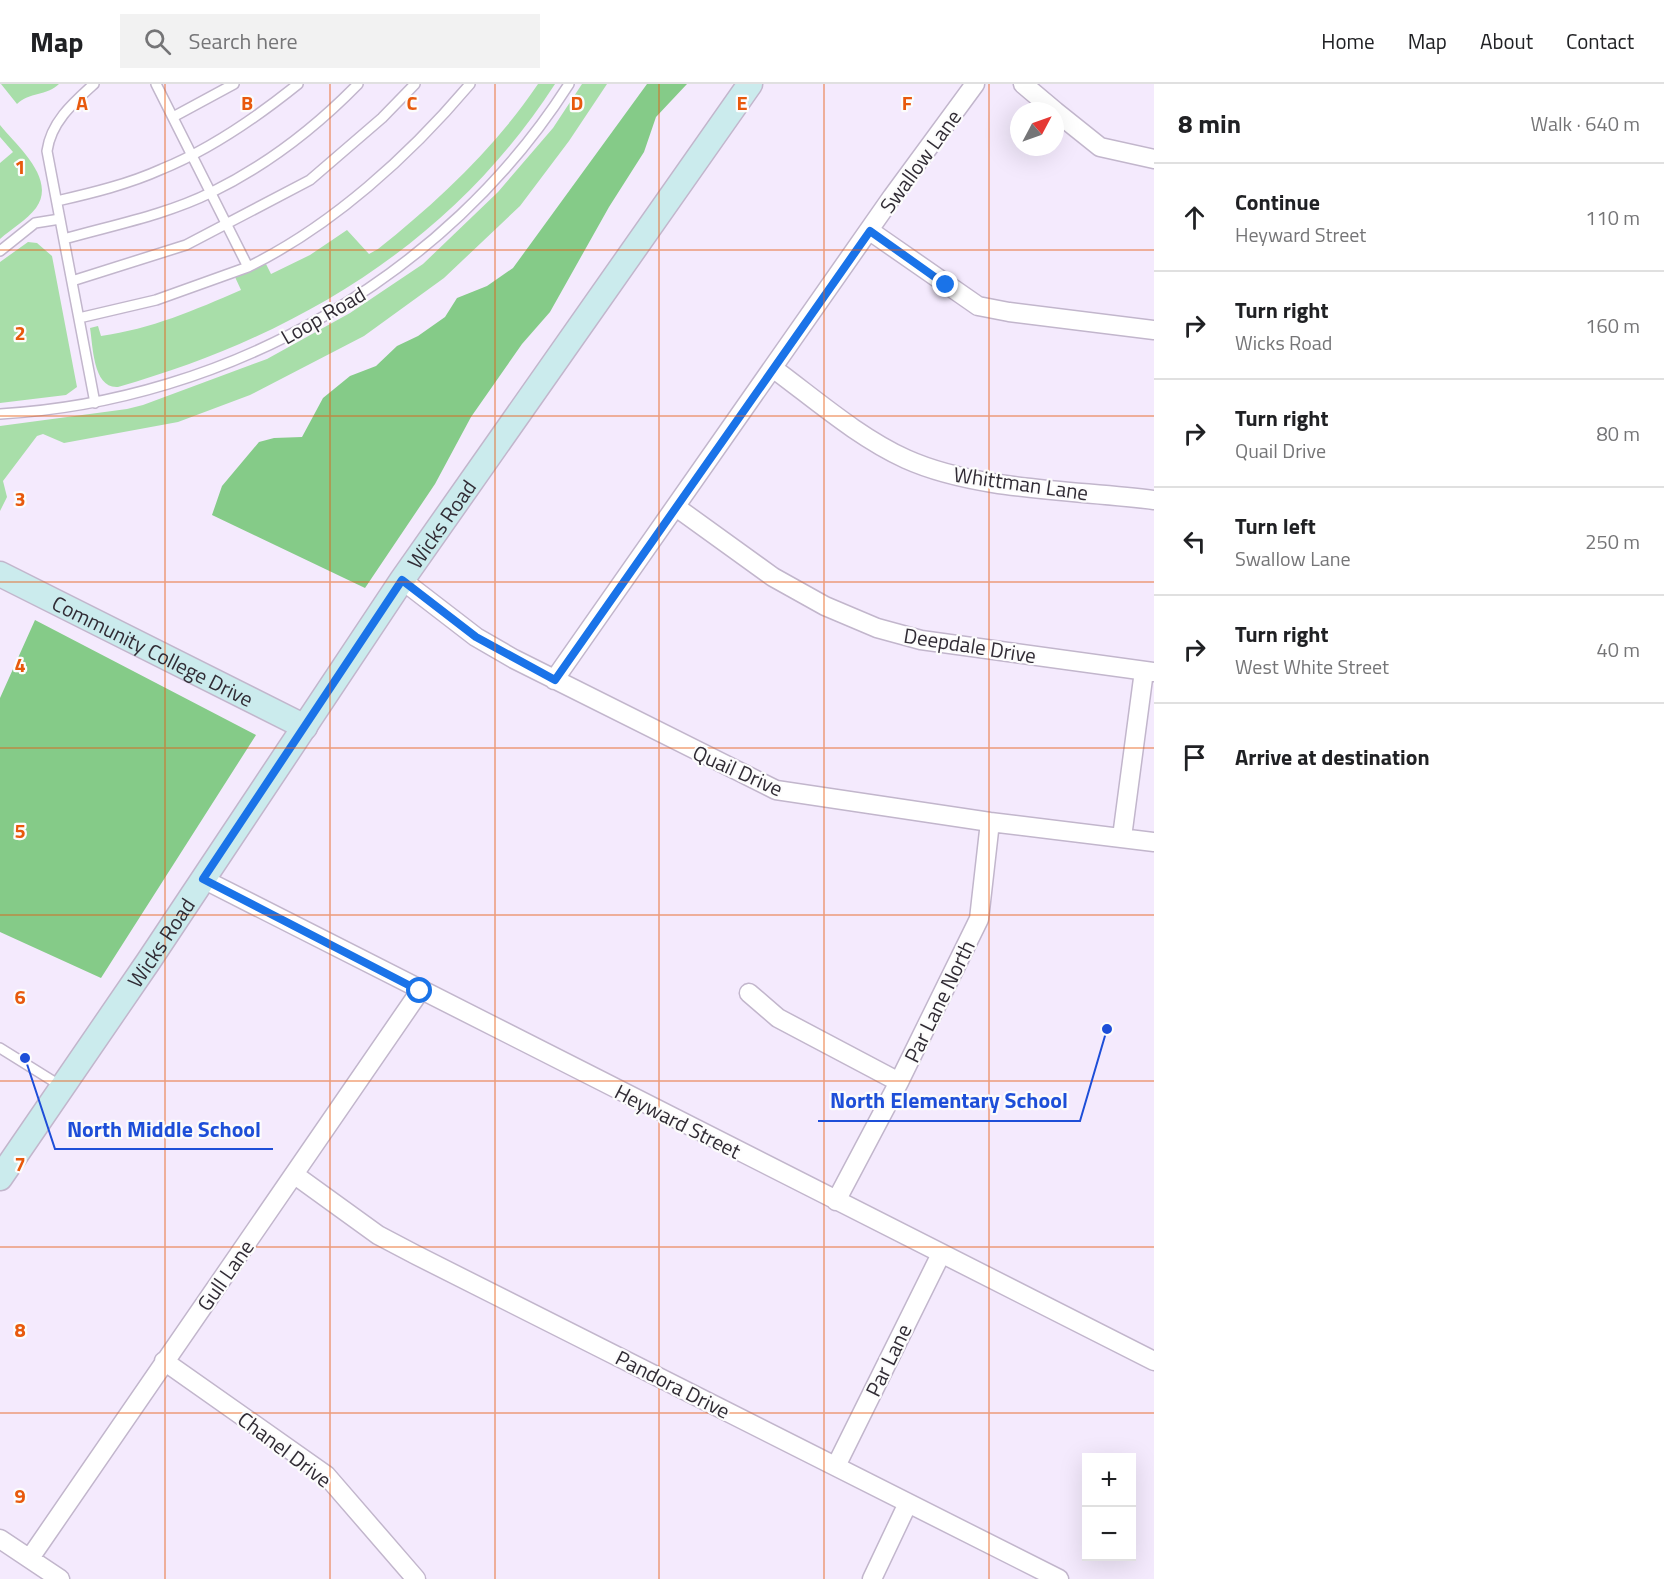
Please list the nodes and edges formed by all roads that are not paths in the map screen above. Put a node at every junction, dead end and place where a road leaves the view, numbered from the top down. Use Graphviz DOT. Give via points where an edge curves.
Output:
graph roads {
  1 [pos="94,84"];
  2 [pos="156,84"];
  3 [pos="234,84"];
  4 [pos="298,84"];
  5 [pos="358,84"];
  6 [pos="416,84"];
  7 [pos="470,84"];
  8 [pos="569,84"];
  9 [pos="750,84"];
  10 [pos="975,84"];
  11 [pos="1023,84"];
  12 [pos="1044,102"];
  13 [pos="173,117"];
  14 [pos="1064,118"];
  15 [pos="192,154"];
  16 [pos="1154,159"];
  17 [pos="211,193"];
  18 [pos="57,201"];
  19 [pos="60,219"];
  20 [pos="227,226"];
  21 [pos="870,231"];
  22 [pos="64,239"];
  23 [pos="0,251"];
  24 [pos="248,267"];
  25 [pos="72,281"];
  26 [pos="80,318"];
  27 [pos="1154,330"];
  28 [pos="774,369"];
  29 [pos="95,403"];
  30 [pos="0,414"];
  31 [pos="1154,500"];
  32 [pos="676,507"];
  33 [pos="0,574"];
  34 [pos="402,580"];
  35 [pos="1149,672"];
  36 [pos="555,680"];
  37 [pos="305,727"];
  38 [pos="990,822"];
  39 [pos="1122,837"];
  40 [pos="1154,842"];
  41 [pos="203,879"];
  42 [pos="420,991"];
  43 [pos="749,993"];
  44 [pos="0,1048"];
  45 [pos="899,1082"];
  46 [pos="63,1087"];
  47 [pos="295,1175"];
  48 [pos="0,1178"];
  49 [pos="836,1201"];
  50 [pos="940,1254"];
  51 [pos="164,1361"];
  52 [pos="1154,1361"];
  53 [pos="836,1466"];
  54 [pos="908,1503"];
  55 [pos="0,1539"];
  56 [pos="30,1558"];
  57 [pos="60,1579"];
  58 [pos="416,1579"];
  59 [pos="872,1579"];
  60 [pos="1059,1579"];
  1 -- 18 [label="lane" via="50,133 47,151"];
  2 -- 13 [label="lane"];
  3 -- 13 [label="lane"];
  4 -- 15 [label="lane" via="262,113"];
  5 -- 17 [label="lane" via="281,151"];
  6 -- 20 [label="lane" via="310,180"];
  7 -- 24 [label="lane" via="417,141 336,214"];
  8 -- 29 [label="lane, Loop Road" via="518,155 472,204 420,252 368,289 315,322 256,351 167,385"];
  9 -- 34 [label="main road, Wicks Road"];
  10 -- 21 [label="street, Swallow Lane"];
  11 -- 12 [label="street"];
  13 -- 15 [label="lane"];
  14 -- 16 [label="street" via="1100,147"];
  15 -- 17 [label="lane"];
  15 -- 18 [label="lane" via="152,173"];
  17 -- 20 [label="lane"];
  17 -- 22 [label="lane"];
  18 -- 19 [label="lane"];
  19 -- 22 [label="lane"];
  19 -- 23 [label="lane" via="35,223"];
  20 -- 24 [label="lane"];
  20 -- 25 [label="lane" via="186,245"];
  21 -- 27 [label="street" via="978,306"];
  21 -- 28 [label="street, Swallow Lane"];
  22 -- 25 [label="lane"];
  24 -- 26 [label="lane" via="156,300"];
  25 -- 26 [label="lane"];
  26 -- 29 [label="lane"];
  28 -- 31 [label="street, Whittman Lane" via="870,439 907,459 951,474 1005,484"];
  28 -- 32 [label="street, Swallow Lane"];
  29 -- 30 [label="lane, Loop Road"];
  32 -- 35 [label="street, Deepdale Drive" via="773,576 825,606 877,628 921,640"];
  32 -- 36 [label="street, Swallow Lane"];
  33 -- 37 [label="main road, Community College Drive"];
  34 -- 36 [label="street, Quail Drive" via="476,637"];
  34 -- 37 [label="main road, Wicks Road"];
  35 -- 39 [label="street"];
  36 -- 38 [label="street, Quail Drive" via="777,790"];
  37 -- 41 [label="main road, Wicks Road"];
  38 -- 39 [label="street, Quail Drive"];
  38 -- 45 [label="street, Par Lane North" via="979,919"];
  39 -- 40 [label="street, Quail Drive"];
  41 -- 42 [label="street, Heyward Street"];
  41 -- 46 [label="main road, Wicks Road"];
  42 -- 47 [label="street, Gull Lane"];
  42 -- 49 [label="street, Heyward Street"];
  43 -- 45 [label="street" via="778,1018"];
  44 -- 46 [label="lane"];
  45 -- 49 [label="street, Par Lane North"];
  46 -- 48 [label="main road, Wicks Road"];
  47 -- 51 [label="street, Gull Lane"];
  47 -- 53 [label="street, Pandora Drive" via="387,1240"];
  49 -- 50 [label="street, Heyward Street"];
  50 -- 52 [label="street, Heyward Street"];
  50 -- 53 [label="street, Par Lane"];
  51 -- 56 [label="street, Gull Lane"];
  51 -- 58 [label="street, Chanel Drive" via="326,1475"];
  53 -- 54 [label="street, Pandora Drive"];
  54 -- 59 [label="street"];
  54 -- 60 [label="street, Pandora Drive"];
  55 -- 56 [label="street"];
  56 -- 57 [label="street"];
}
